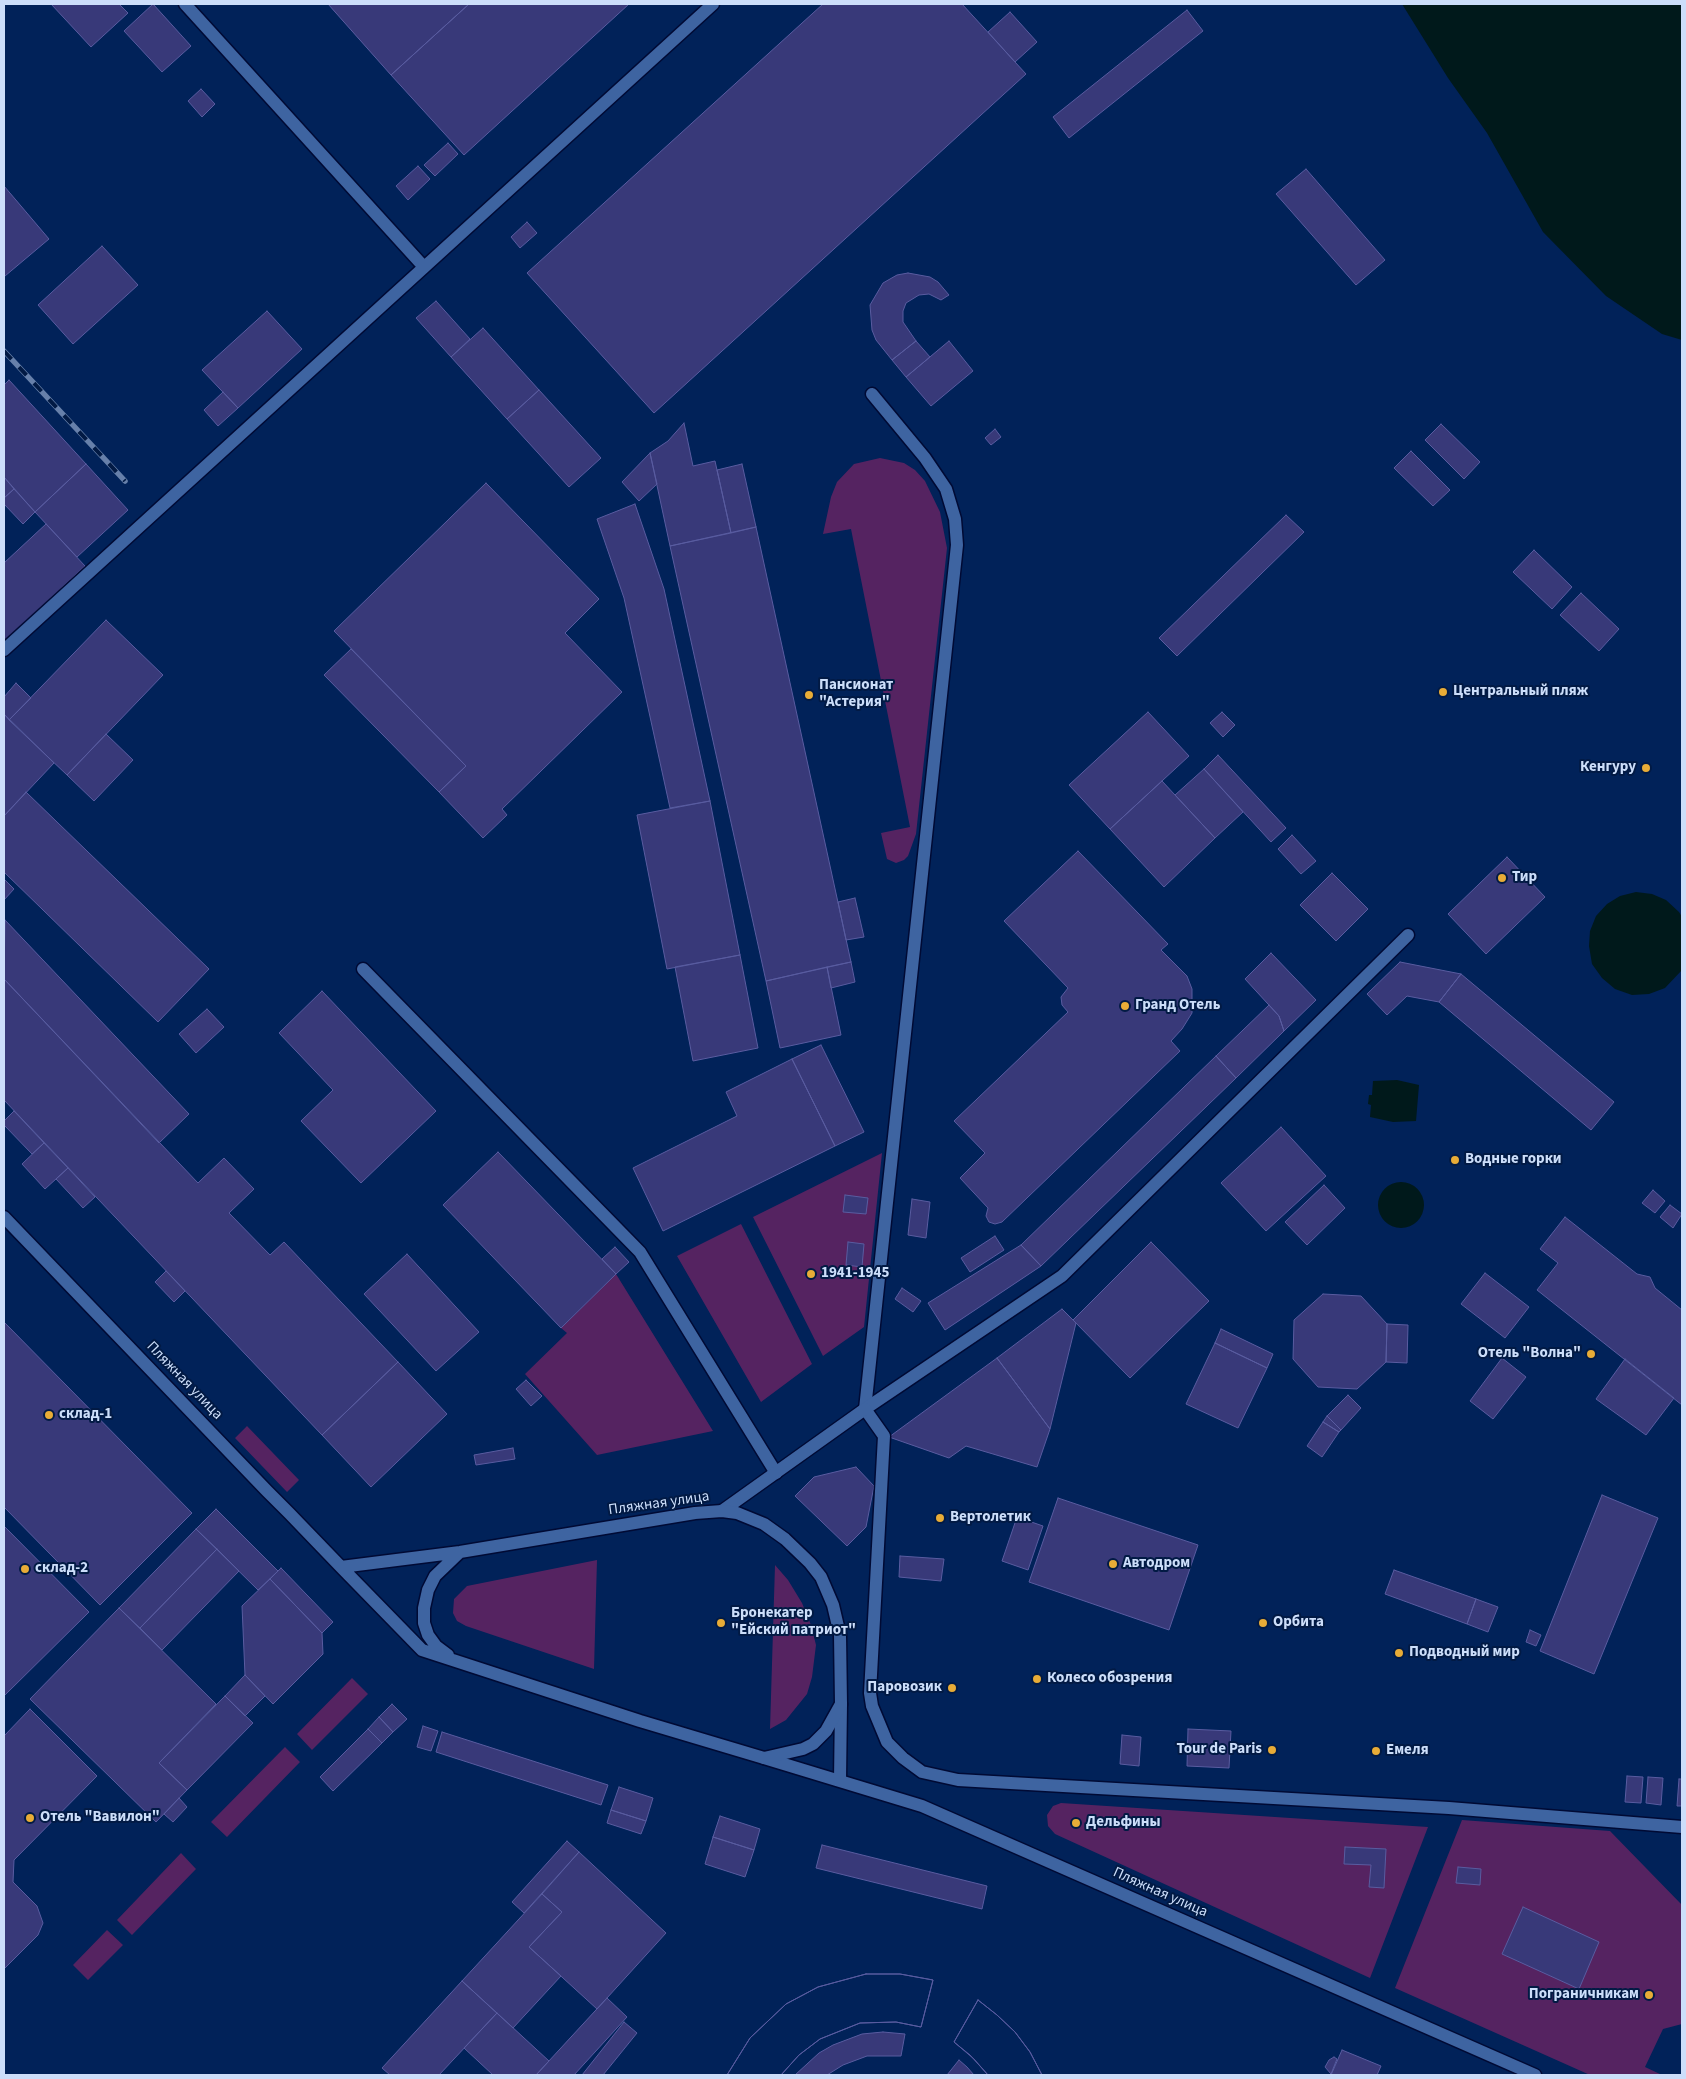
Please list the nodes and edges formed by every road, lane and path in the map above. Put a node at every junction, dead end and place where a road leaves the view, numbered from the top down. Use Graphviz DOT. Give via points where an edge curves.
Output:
graph roads {
  1 [pos="185,4"];
  2 [pos="713,4"];
  3 [pos="424,267"];
  4 [pos="872,394"];
  5 [pos="4,650"];
  6 [pos="1408,935"];
  7 [pos="363,969"];
  8 [pos="4,1217"];
  9 [pos="865,1409"];
  10 [pos="776,1473"];
  11 [pos="722,1511"];
  12 [pos="460,1552"];
  13 [pos="341,1567"];
  14 [pos="456,1661"];
  15 [pos="841,1704"];
  16 [pos="764,1758"];
  17 [pos="840,1780"];
  18 [pos="1682,1827"];
  19 [pos="1535,2075"];
  1 -- 3 [label="street"];
  2 -- 3 [label="street"];
  3 -- 5 [label="street"];
  4 -- 9 [label="street" via="946,489 955,519 958,545"];
  6 -- 9 [label="street" via="1062,1276"];
  7 -- 10 [label="street" via="640,1252"];
  8 -- 13 [label="street, Пляжная улица"];
  9 -- 10 [label="street"];
  9 -- 18 [label="street" via="884,1436 870,1693 872,1706 888,1742 922,1772 958,1780 1449,1808"];
  10 -- 11 [label="street"];
  11 -- 12 [label="street, Пляжная улица" via="695,1512"];
  11 -- 15 [label="street, Пляжная улица" via="764,1524 803,1555 821,1577 833,1604 840,1636"];
  12 -- 13 [label="street, Пляжная улица"];
  12 -- 14 [label="street" via="435,1576 424,1608 428,1635 436,1646"];
  13 -- 14 [label="street, Пляжная улица" via="422,1650"];
  14 -- 16 [label="street, Пляжная улица"];
  15 -- 16 [label="street, Пляжная улица" via="826,1731 813,1744"];
  15 -- 17 [label="street"];
  16 -- 17 [label="street, Пляжная улица"];
  17 -- 19 [label="street, Пляжная улица" via="922,1806"];
}
